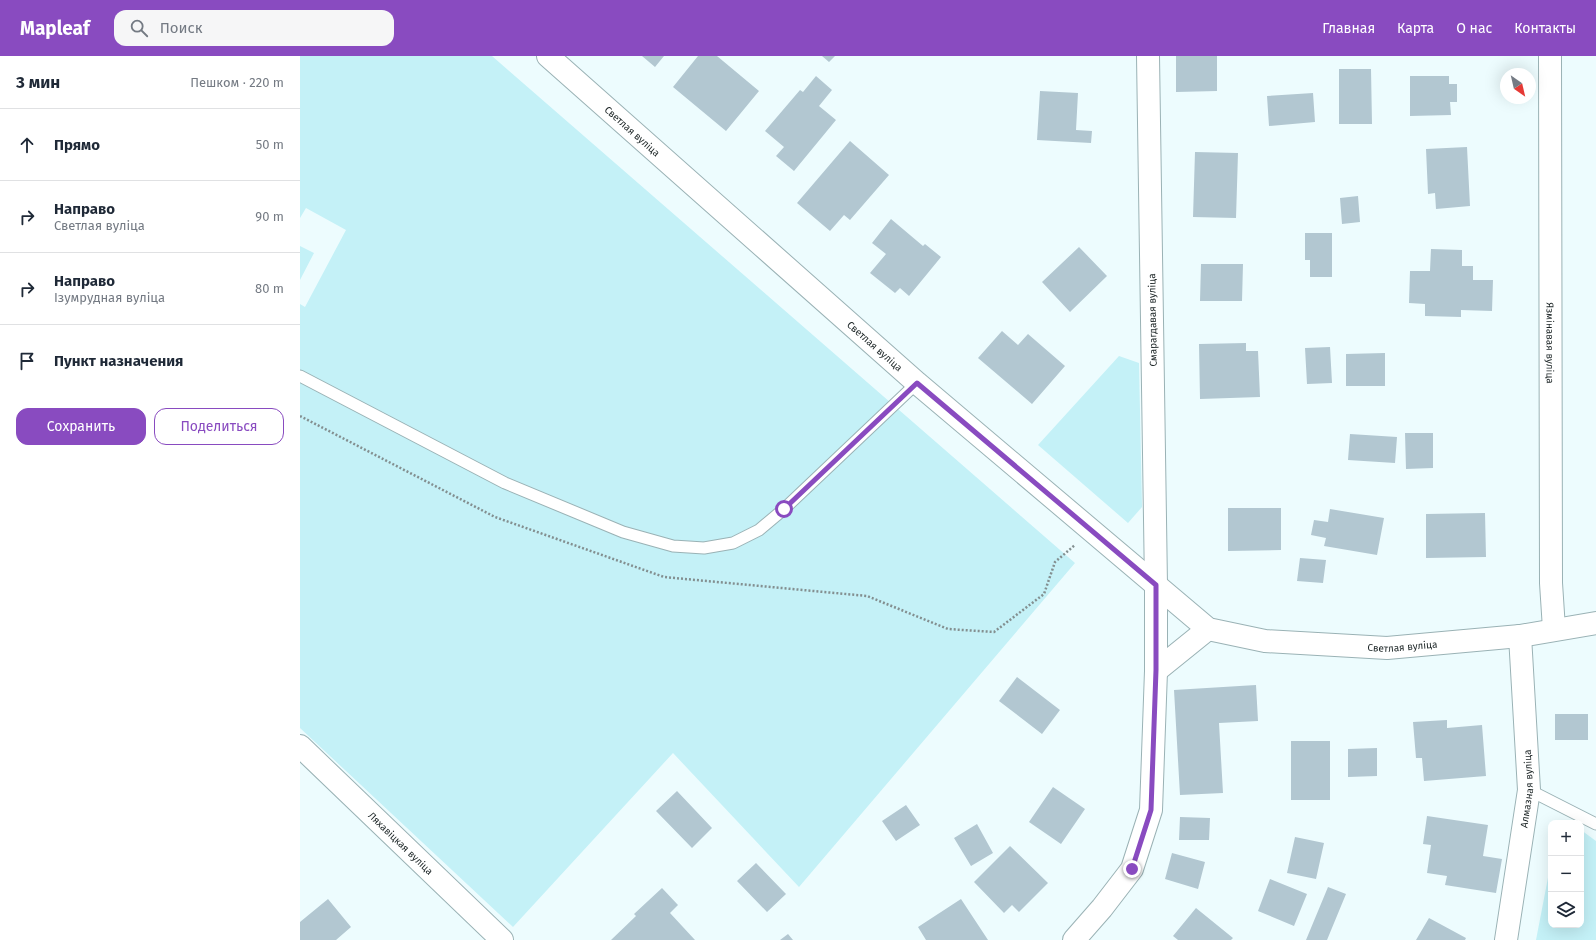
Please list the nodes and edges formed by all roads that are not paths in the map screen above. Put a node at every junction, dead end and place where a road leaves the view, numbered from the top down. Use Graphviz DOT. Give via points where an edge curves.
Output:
graph roads {
  1 [pos="548,56"];
  2 [pos="1148,56"];
  3 [pos="1550,56"];
  4 [pos="300,376"];
  5 [pos="917,383"];
  6 [pos="1156,585"];
  7 [pos="1596,623"];
  8 [pos="1208,629"];
  9 [pos="1554,629"];
  10 [pos="1520,636"];
  11 [pos="1156,670"];
  12 [pos="300,746"];
  13 [pos="1529,790"];
  14 [pos="1596,824"];
  15 [pos="502,940"];
  16 [pos="1074,940"];
  17 [pos="1506,940"];
  1 -- 5 [label="street, Светлая вуліца"];
  2 -- 6 [label="street, Смарагдавая вуліца"];
  3 -- 9 [label="street, Язмінавая вуліца" via="1551,583"];
  4 -- 5 [label="lane" via="505,484 624,532 673,546 704,548 733,544 759,530"];
  5 -- 6 [label="street, Светлая вуліца"];
  6 -- 8 [label="street, Светлая вуліца"];
  6 -- 11 [label="street, Смарагдавая вуліца"];
  7 -- 9 [label="street, Светлая вуліца"];
  8 -- 10 [label="street, Светлая вуліца" via="1265,641 1387,648"];
  8 -- 11 [label="street"];
  9 -- 10 [label="street, Светлая вуліца"];
  10 -- 13 [label="street, Алмазная вуліца"];
  11 -- 16 [label="street, Смарагдавая вуліца" via="1151,810 1132,869"];
  12 -- 15 [label="street, Ляхавіцкая вуліца"];
  13 -- 14 [label="lane"];
  13 -- 17 [label="street, Алмазная вуліца"];
}
